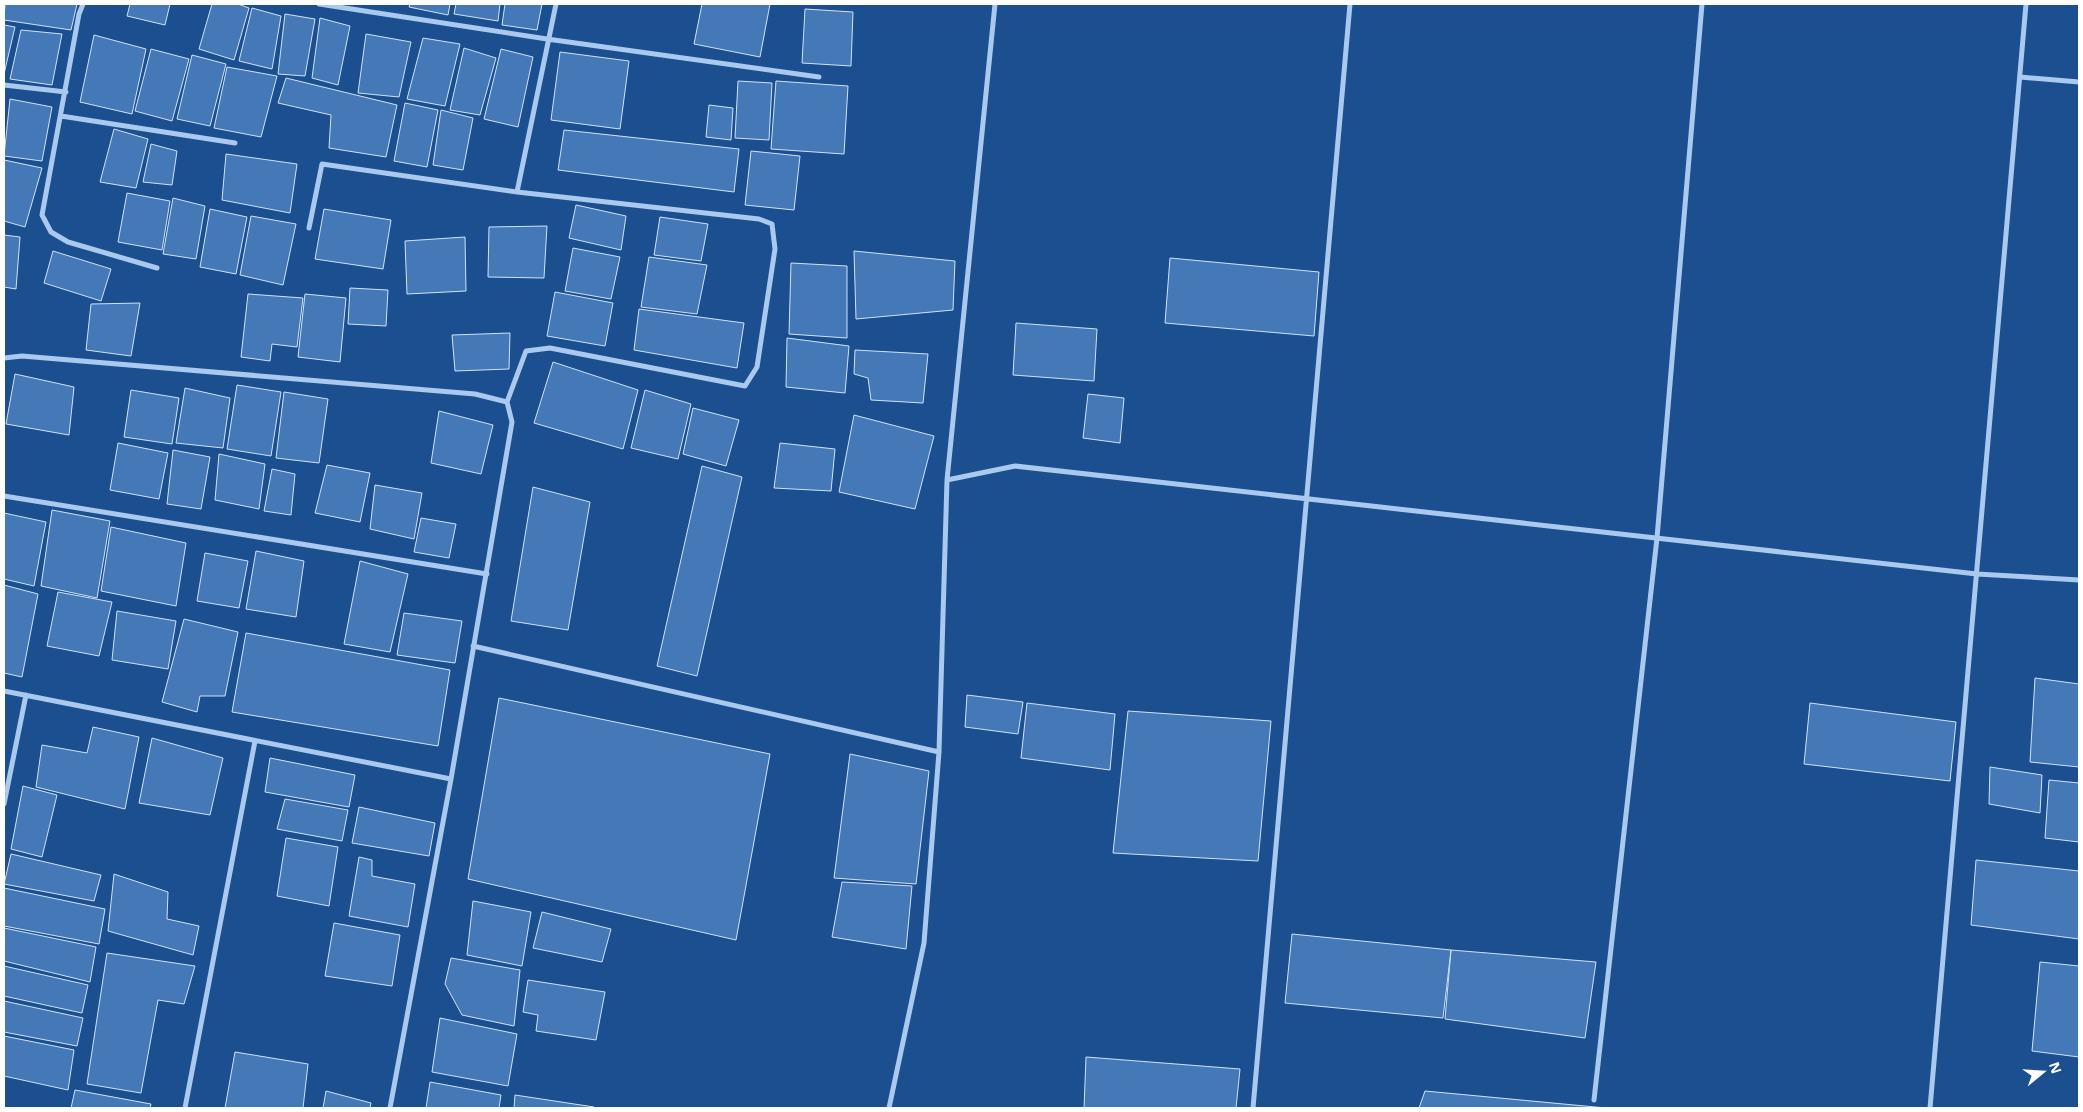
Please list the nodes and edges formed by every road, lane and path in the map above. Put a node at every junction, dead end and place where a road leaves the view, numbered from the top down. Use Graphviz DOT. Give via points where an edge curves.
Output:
graph roads {
  1 [pos="83,4"];
  2 [pos="319,4"];
  3 [pos="556,4"];
  4 [pos="995,4"];
  5 [pos="1350,4"];
  6 [pos="1702,4"];
  7 [pos="2026,4"];
  8 [pos="547,39"];
  9 [pos="819,77"];
  10 [pos="2020,77"];
  11 [pos="2079,82"];
  12 [pos="4,85"];
  13 [pos="66,92"];
  14 [pos="61,116"];
  15 [pos="235,143"];
  16 [pos="517,192"];
  17 [pos="309,228"];
  18 [pos="157,268"];
  19 [pos="4,358"];
  20 [pos="507,402"];
  21 [pos="947,480"];
  22 [pos="4,496"];
  23 [pos="1305,498"];
  24 [pos="1656,538"];
  25 [pos="487,574"];
  26 [pos="1977,574"];
  27 [pos="2079,580"];
  28 [pos="473,646"];
  29 [pos="4,691"];
  30 [pos="26,696"];
  31 [pos="255,741"];
  32 [pos="939,752"];
  33 [pos="451,779"];
  34 [pos="4,804"];
  35 [pos="1594,1100"];
  36 [pos="185,1108"];
  37 [pos="390,1108"];
  38 [pos="889,1108"];
  39 [pos="1253,1108"];
  40 [pos="1930,1108"];
  1 -- 13 [label="street"];
  2 -- 8 [label="street"];
  3 -- 8 [label="street"];
  4 -- 21 [label="street"];
  5 -- 23 [label="street"];
  6 -- 24 [label="street"];
  7 -- 10 [label="street"];
  8 -- 9 [label="street"];
  8 -- 16 [label="street"];
  10 -- 11 [label="street"];
  10 -- 26 [label="street"];
  12 -- 13 [label="street"];
  13 -- 14 [label="street"];
  14 -- 15 [label="street"];
  14 -- 18 [label="street" via="42,215 51,232 68,242"];
  16 -- 17 [label="street" via="322,164"];
  16 -- 20 [label="street" via="759,219 772,224 775,249 757,367 744,386 550,348 526,352"];
  19 -- 20 [label="street" via="22,356 466,393"];
  20 -- 25 [label="street" via="512,422"];
  21 -- 23 [label="street" via="1015,466"];
  21 -- 32 [label="street"];
  22 -- 25 [label="street"];
  23 -- 24 [label="street"];
  23 -- 39 [label="street"];
  24 -- 26 [label="street"];
  24 -- 35 [label="street"];
  25 -- 28 [label="street"];
  26 -- 27 [label="street"];
  26 -- 40 [label="street"];
  28 -- 32 [label="street"];
  28 -- 33 [label="street"];
  29 -- 30 [label="street"];
  30 -- 31 [label="street"];
  30 -- 34 [label="street"];
  31 -- 33 [label="street"];
  31 -- 36 [label="street"];
  32 -- 38 [label="street" via="924,943"];
  33 -- 37 [label="street"];
}
